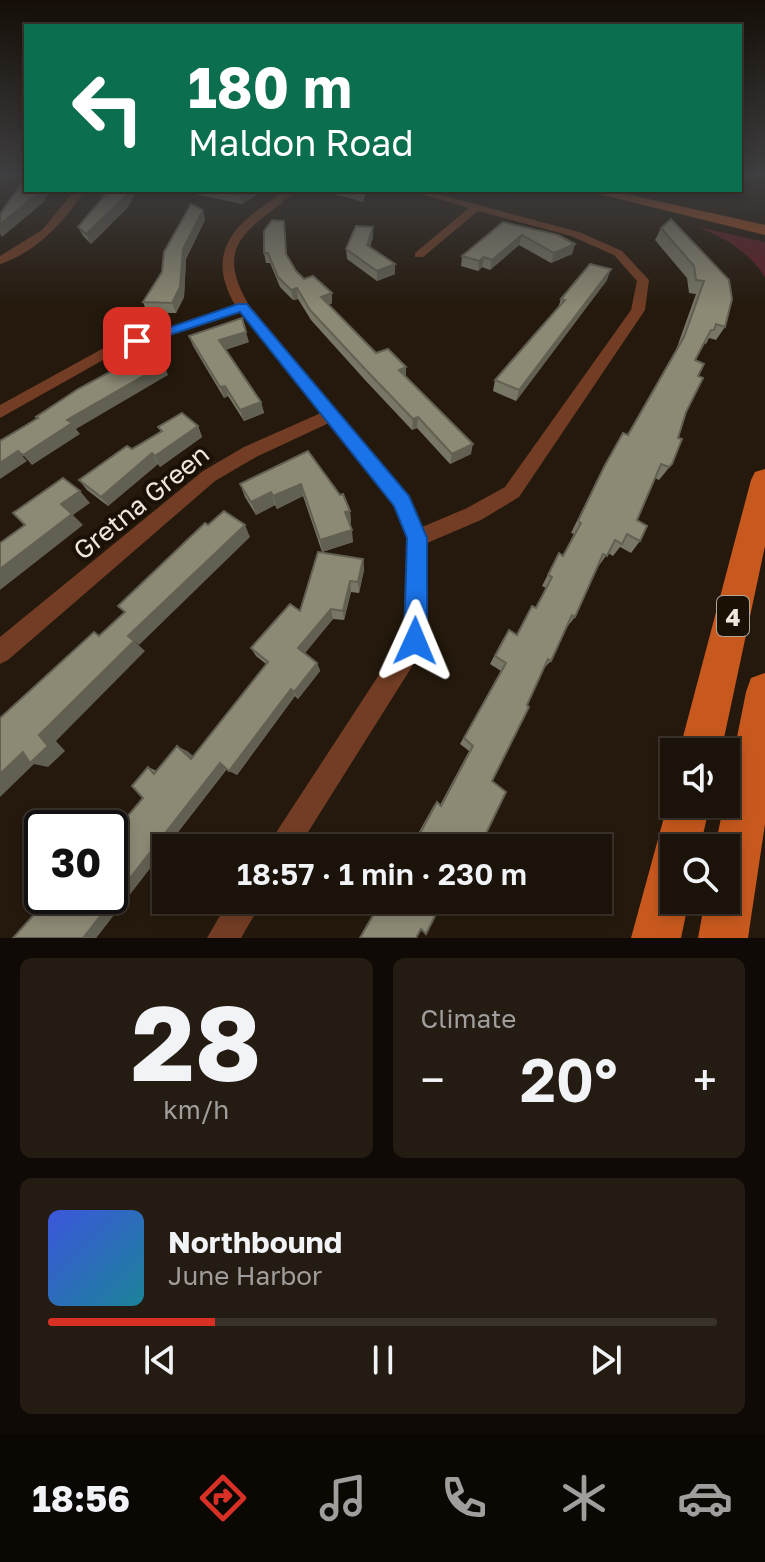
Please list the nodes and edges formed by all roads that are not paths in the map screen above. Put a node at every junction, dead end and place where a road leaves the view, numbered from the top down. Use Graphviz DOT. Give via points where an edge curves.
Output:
graph roads {
  1 [pos="60,220"];
  2 [pos="249,220"];
  3 [pos="462,220"];
  4 [pos="523,220"];
  5 [pos="720,220"];
  6 [pos="765,230"];
  7 [pos="419,255"];
  8 [pos="0,261"];
  9 [pos="243,307"];
  10 [pos="0,412"];
  11 [pos="330,416"];
  12 [pos="765,480"];
  13 [pos="417,538"];
  14 [pos="0,652"];
  15 [pos="765,692"];
  16 [pos="703,738"];
  17 [pos="290,834"];
  18 [pos="238,914"];
  19 [pos="662,914"];
  20 [pos="223,938"];
  21 [pos="656,938"];
  22 [pos="723,938"];
  1 -- 8 [label="street"];
  2 -- 9 [label="street" via="228,254 228,277"];
  3 -- 7 [label="street"];
  4 -- 13 [label="street" via="618,253 643,280 638,310 512,492"];
  5 -- 6 [label="main road"];
  9 -- 10 [label="street" via="107,352"];
  9 -- 11 [label="street"];
  11 -- 13 [label="street" via="402,502"];
  11 -- 14 [label="street, Gretna Green" via="209,476"];
  12 -- 16 [label="main road, 4"];
  13 -- 17 [label="street" via="415,641"];
  15 -- 22 [label="main road"];
  18 -- 20 [label="street"];
  19 -- 21 [label="main road"];
}
